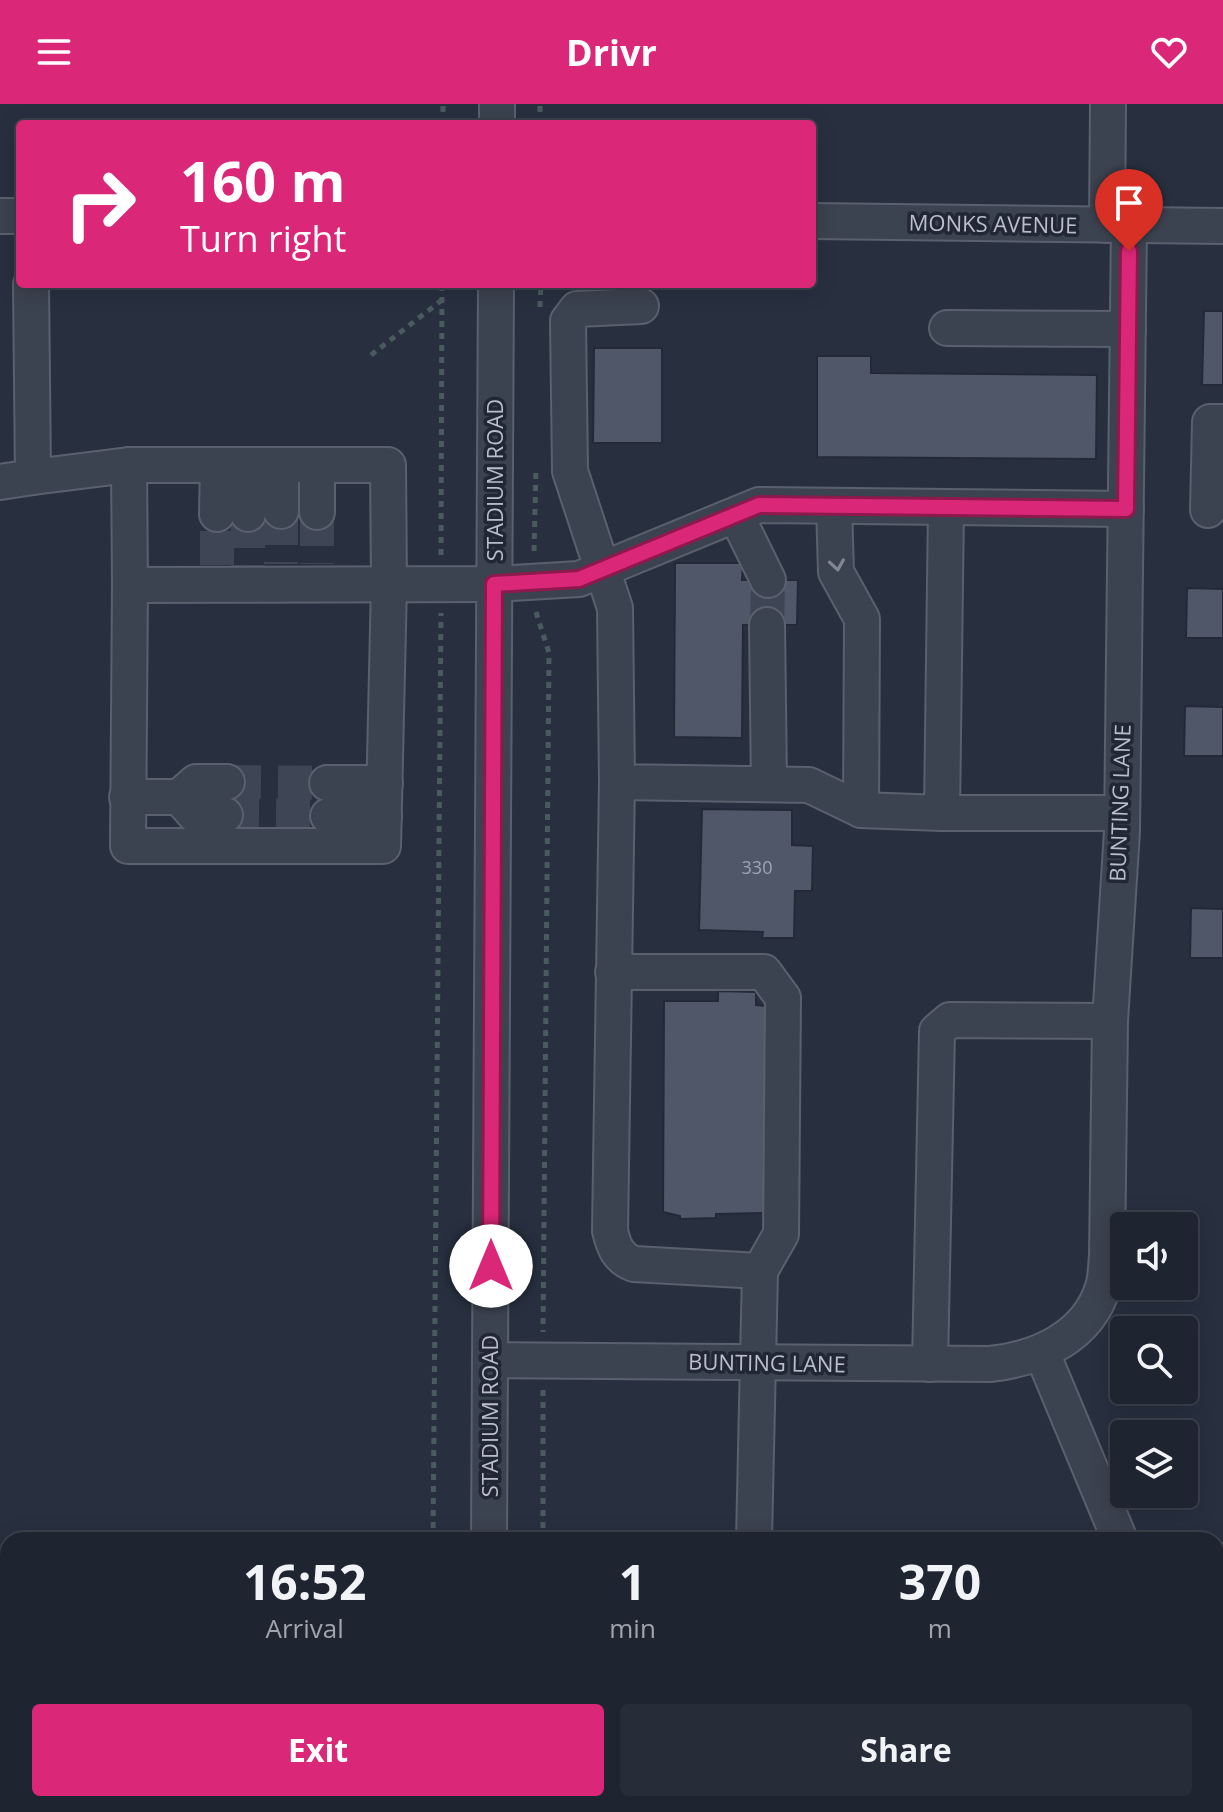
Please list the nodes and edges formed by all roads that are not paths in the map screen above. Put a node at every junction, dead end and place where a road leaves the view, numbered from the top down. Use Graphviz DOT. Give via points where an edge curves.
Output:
graph roads {
  1 [pos="1108,104"];
  2 [pos="816,221"];
  3 [pos="1118,225"];
  4 [pos="1223,226"];
  5 [pos="31,288"];
  6 [pos="496,288"];
  7 [pos="641,306"];
  8 [pos="947,328"];
  9 [pos="1128,329"];
  10 [pos="1223,422"];
  11 [pos="129,465"];
  12 [pos="249,465"];
  13 [pos="317,465"];
  14 [pos="33,477"];
  15 [pos="0,482"];
  16 [pos="834,506"];
  17 [pos="946,507"];
  18 [pos="1126,509"];
  19 [pos="1208,510"];
  20 [pos="317,512"];
  21 [pos="736,515"];
  22 [pos="604,569"];
  23 [pos="768,580"];
  24 [pos="389,584"];
  25 [pos="494,584"];
  26 [pos="130,585"];
  27 [pos="767,625"];
  28 [pos="617,782"];
  29 [pos="769,784"];
  30 [pos="127,797"];
  31 [pos="226,798"];
  32 [pos="327,800"];
  33 [pos="385,800"];
  34 [pos="861,810"];
  35 [pos="942,813"];
  36 [pos="1121,813"];
  37 [pos="613,972"];
  38 [pos="1110,1021"];
  39 [pos="760,1271"];
  40 [pos="1042,1353"];
  41 [pos="490,1360"];
  42 [pos="757,1363"];
  43 [pos="930,1364"];
  44 [pos="489,1532"];
  45 [pos="754,1532"];
  46 [pos="1117,1532"];
  1 -- 3 [label="street, BUNTING LANE"];
  2 -- 3 [label="street, MONKS AVENUE"];
  3 -- 4 [label="street, MONKS AVENUE"];
  3 -- 9 [label="street, BUNTING LANE"];
  5 -- 14 [label="street"];
  6 -- 25 [label="street, STADIUM ROAD"];
  7 -- 22 [label="street" via="577,309 568,321 570,471"];
  8 -- 9 [label="street"];
  9 -- 18 [label="street, BUNTING LANE"];
  10 -- 19 [label="street" via="1210,422"];
  11 -- 12 [label="street"];
  11 -- 14 [label="street"];
  11 -- 26 [label="street"];
  12 -- 12 [label="street" via="249,513"];
  12 -- 13 [label="street"];
  13 -- 20 [label="street"];
  13 -- 24 [label="street" via="388,465"];
  14 -- 15 [label="street"];
  16 -- 17 [label="street"];
  16 -- 21 [label="street" via="759,505"];
  16 -- 34 [label="street, one-way" via="836,572 862,619"];
  17 -- 18 [label="street"];
  17 -- 35 [label="street"];
  18 -- 36 [label="street, BUNTING LANE"];
  21 -- 22 [label="street"];
  21 -- 23 [label="street"];
  22 -- 25 [label="street" via="579,579"];
  22 -- 28 [label="street" via="615,608"];
  24 -- 25 [label="street"];
  24 -- 26 [label="street" via="317,574"];
  24 -- 33 [label="street"];
  25 -- 41 [label="street, STADIUM ROAD"];
  26 -- 30 [label="street"];
  27 -- 29 [label="street"];
  28 -- 29 [label="street"];
  28 -- 37 [label="street"];
  29 -- 34 [label="street" via="809,785"];
  30 -- 31 [label="street" via="179,797 196,782"];
  30 -- 33 [label="street" via="128,846 383,846"];
  32 -- 33 [label="street"];
  34 -- 35 [label="street"];
  35 -- 36 [label="street"];
  36 -- 38 [label="street, BUNTING LANE"];
  37 -- 39 [label="street" via="614,1245 623,1260 634,1264"];
  37 -- 39 [label="street" via="764,972 783,998 781,1234"];
  38 -- 40 [label="street, BUNTING LANE" via="1103,1288 1078,1327"];
  38 -- 43 [label="street" via="950,1020 937,1031"];
  39 -- 42 [label="street"];
  40 -- 43 [label="street, BUNTING LANE" via="1017,1362"];
  40 -- 46 [label="street"];
  41 -- 42 [label="street, BUNTING LANE"];
  41 -- 44 [label="street, STADIUM ROAD"];
  42 -- 43 [label="street, BUNTING LANE"];
  42 -- 45 [label="street"];
}
